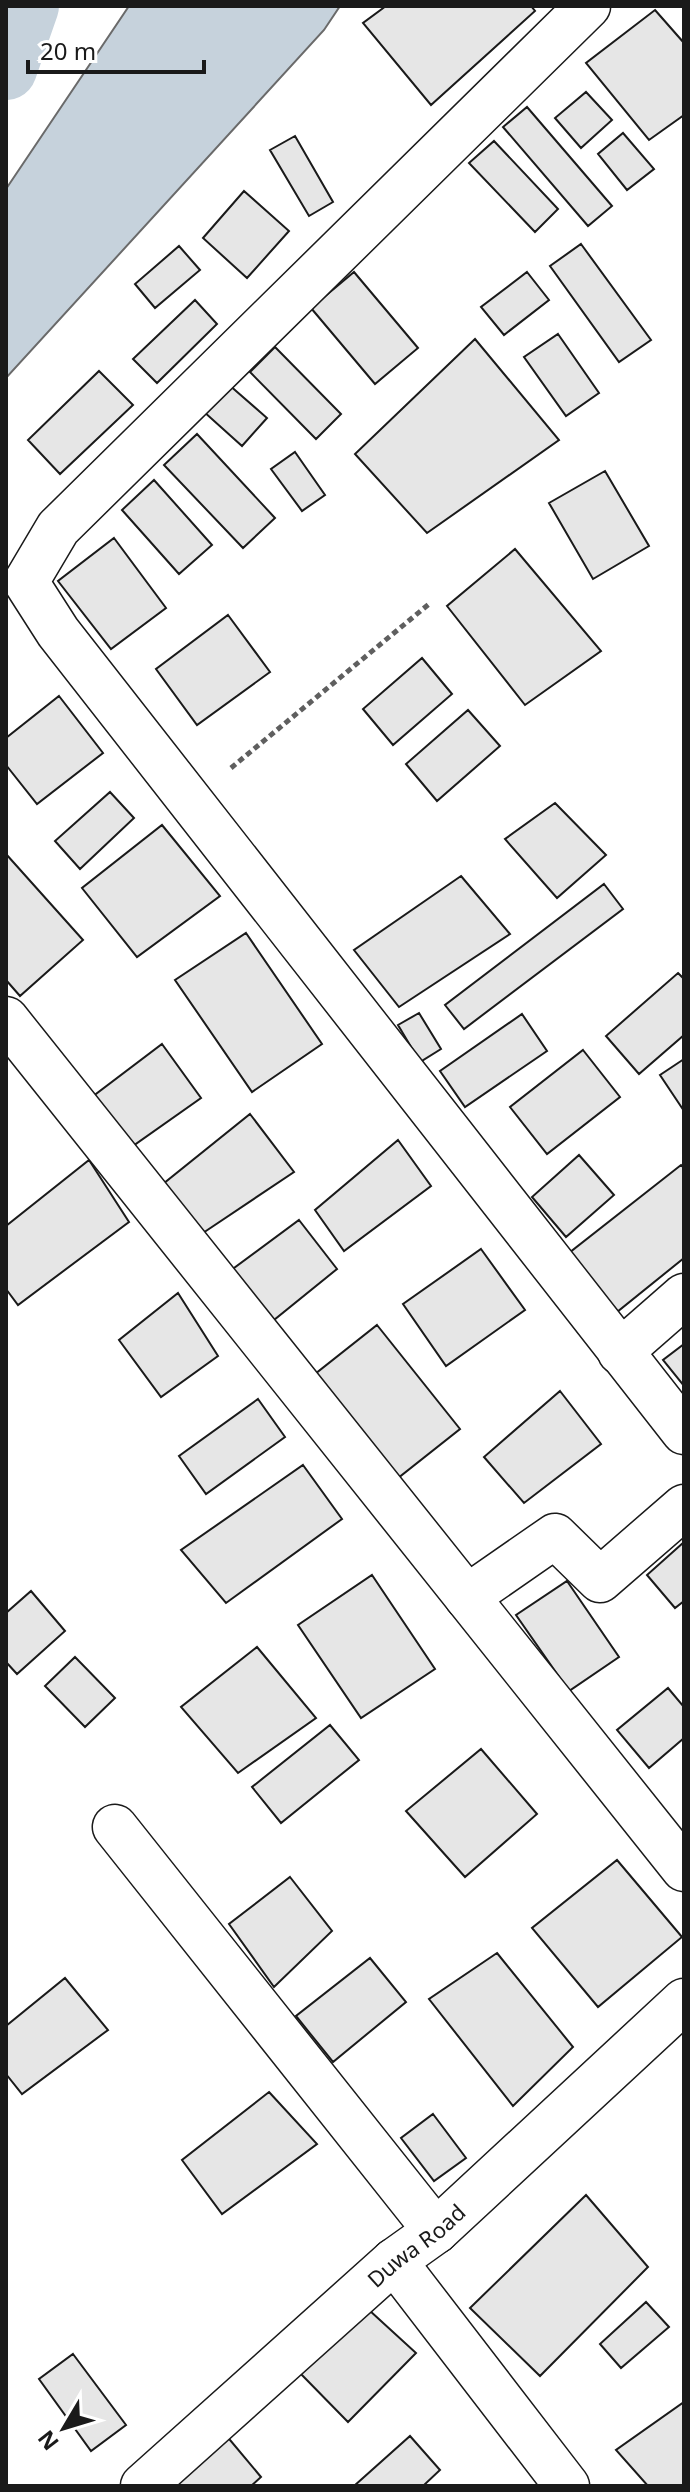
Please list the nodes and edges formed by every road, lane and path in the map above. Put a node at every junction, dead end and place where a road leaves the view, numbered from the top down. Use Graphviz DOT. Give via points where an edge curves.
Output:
graph roads {
  1 [pos="588,6"];
  2 [pos="429,604"];
  3 [pos="190,802"];
  4 [pos="6,1019"];
  5 [pos="684,1296"];
  6 [pos="620,1352"];
  7 [pos="684,1432"];
  8 [pos="684,1507"];
  9 [pos="467,1597"];
  10 [pos="115,1827"];
  11 [pos="684,1869"];
  12 [pos="684,2001"];
  13 [pos="436,2231"];
  14 [pos="394,2261"];
  15 [pos="143,2486"];
  16 [pos="567,2486"];
  1 -- 3 [label="street" via="58,528 26,582 58,632"];
  2 -- 3 [label="path"];
  3 -- 6 [label="street"];
  4 -- 9 [label="street"];
  5 -- 6 [label="street"];
  6 -- 7 [label="street"];
  8 -- 9 [label="street" via="600,1580 555,1536"];
  9 -- 11 [label="street"];
  10 -- 13 [label="street"];
  12 -- 13 [label="street, Duwa Road"];
  13 -- 14 [label="street, Duwa Road"];
  14 -- 15 [label="street, Duwa Road"];
  14 -- 16 [label="street"];
}
